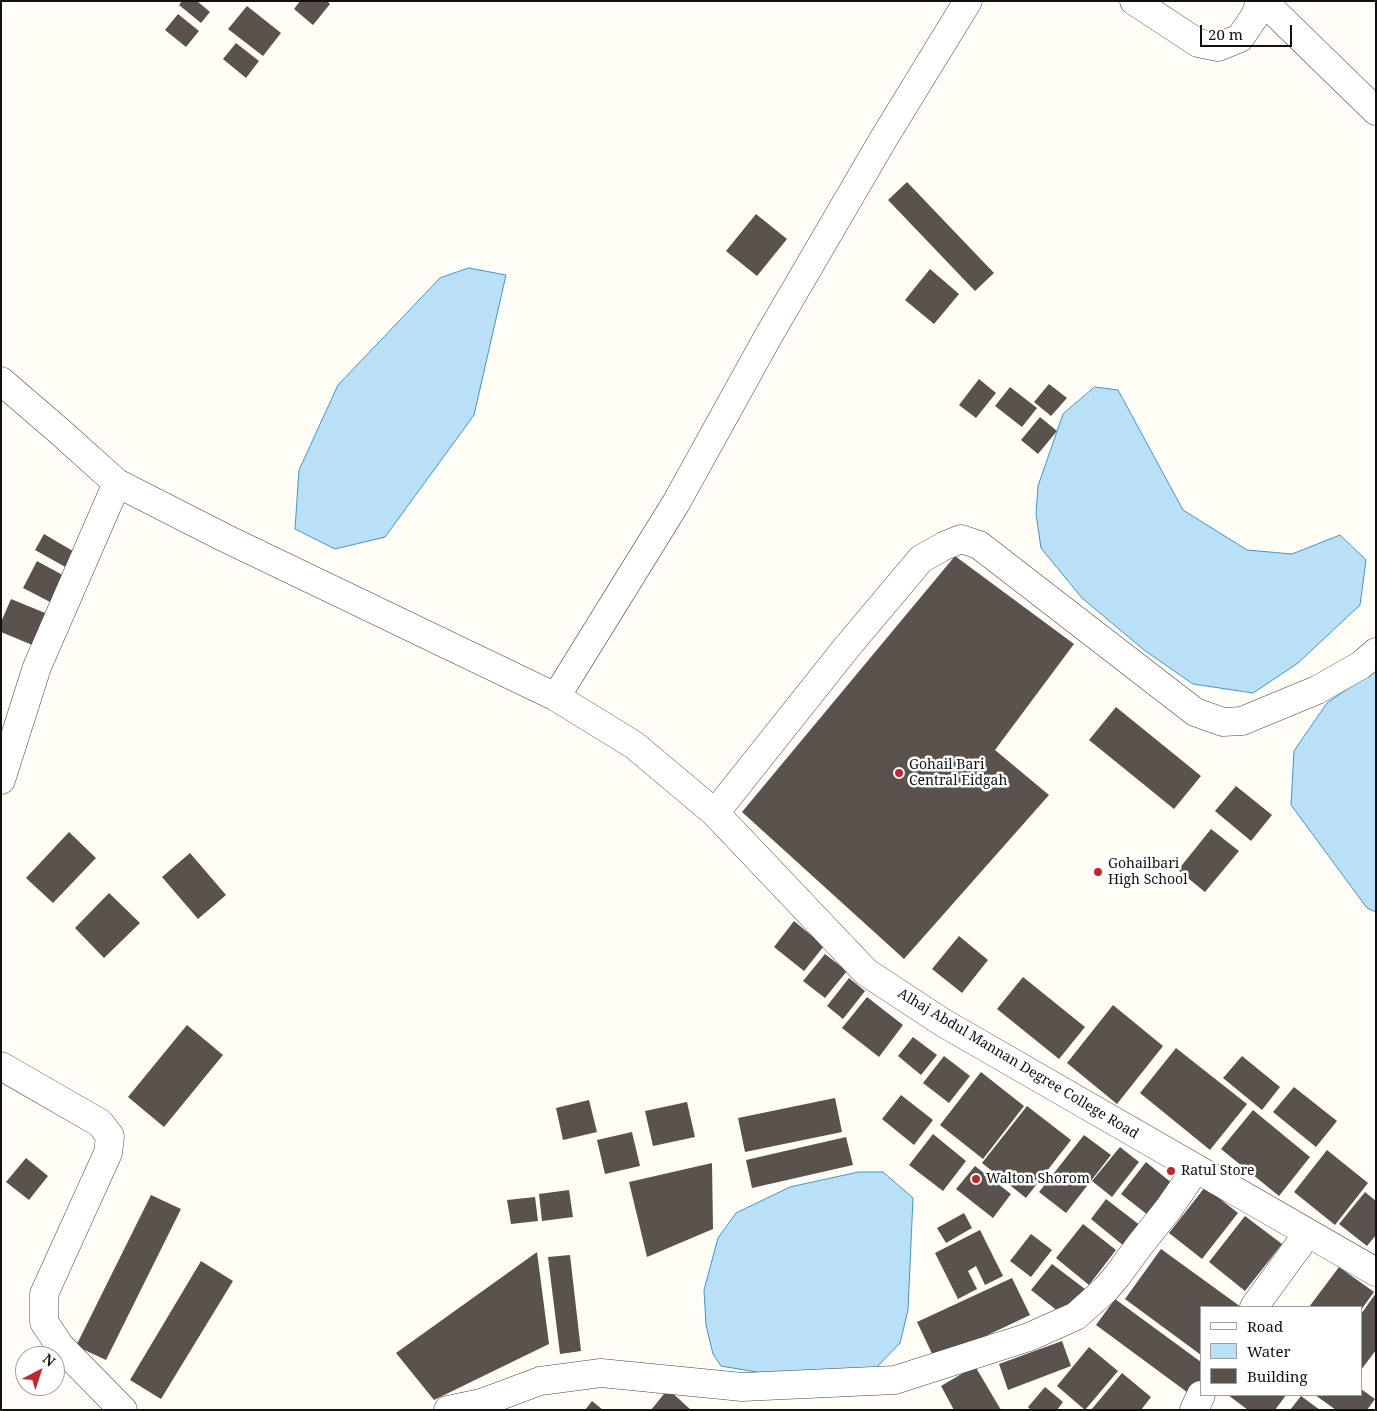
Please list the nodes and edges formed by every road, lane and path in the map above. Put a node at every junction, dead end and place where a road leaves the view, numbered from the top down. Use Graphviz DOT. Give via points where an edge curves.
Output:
graph roads {
  1 [pos="968,1"];
  2 [pos="1134,1"];
  3 [pos="1262,1"];
  4 [pos="1376,111"];
  5 [pos="1,381"];
  6 [pos="117,483"];
  7 [pos="1376,652"];
  8 [pos="556,697"];
  9 [pos="1,780"];
  10 [pos="716,813"];
  11 [pos="1,1066"];
  12 [pos="1196,1168"];
  13 [pos="1308,1233"];
  14 [pos="1376,1272"];
  15 [pos="1255,1306"];
  16 [pos="1201,1396"];
  17 [pos="123,1410"];
  18 [pos="448,1410"];
  19 [pos="1194,1410"];
  1 -- 8 [label="street" via="774,326 676,503"];
  2 -- 3 [label="street" via="1198,42 1218,46 1240,38"];
  3 -- 4 [label="street"];
  5 -- 6 [label="street, Alhaj Abdul Mannan Degree College Road"];
  6 -- 8 [label="street, Alhaj Abdul Mannan Degree College Road"];
  6 -- 9 [label="street" via="37,667"];
  7 -- 10 [label="street" via="1361,665 1318,690 1242,721 1223,722 1194,712 979,545 961,539 921,559"];
  8 -- 10 [label="street, Alhaj Abdul Mannan Degree College Road" via="634,745"];
  10 -- 12 [label="street, Alhaj Abdul Mannan Degree College Road" via="866,972 942,1022"];
  11 -- 17 [label="street" via="100,1123 110,1136 108,1152 44,1294 44,1322 60,1346"];
  12 -- 13 [label="street, Alhaj Abdul Mannan Degree College Road"];
  12 -- 18 [label="street" via="1169,1208 1099,1296 1076,1316 1011,1343 895,1380 742,1387 601,1373 540,1381 481,1403"];
  13 -- 14 [label="street, Alhaj Abdul Mannan Degree College Road"];
  13 -- 15 [label="street"];
  16 -- 19 [label="street"];
}
